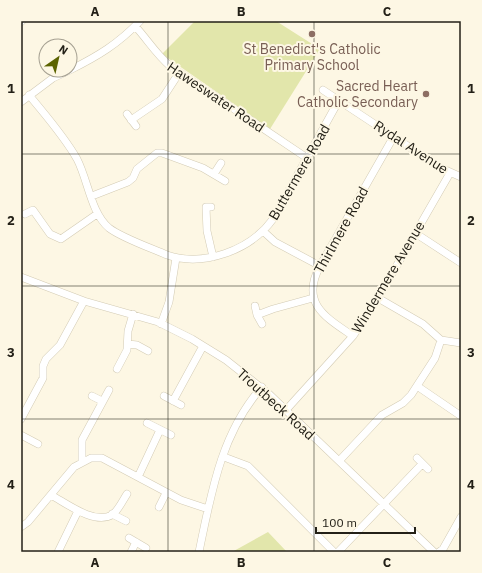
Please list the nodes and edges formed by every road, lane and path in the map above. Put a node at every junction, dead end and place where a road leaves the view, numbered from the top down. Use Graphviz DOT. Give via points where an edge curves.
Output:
graph roads {
  1 [pos="137,24"];
  2 [pos="78,66"];
  3 [pos="179,73"];
  4 [pos="53,78"];
  5 [pos="322,90"];
  6 [pos="29,95"];
  7 [pos="339,100"];
  8 [pos="21,102"];
  9 [pos="131,120"];
  10 [pos="394,136"];
  11 [pos="307,158"];
  12 [pos="221,163"];
  13 [pos="450,173"];
  14 [pos="214,174"];
  15 [pos="461,177"];
  16 [pos="225,181"];
  17 [pos="92,196"];
  18 [pos="211,207"];
  19 [pos="25,214"];
  20 [pos="97,214"];
  21 [pos="263,231"];
  22 [pos="415,233"];
  23 [pos="213,257"];
  24 [pos="176,258"];
  25 [pos="461,263"];
  26 [pos="320,266"];
  27 [pos="21,277"];
  28 [pos="313,298"];
  29 [pos="378,298"];
  30 [pos="84,301"];
  31 [pos="255,306"];
  32 [pos="133,314"];
  33 [pos="257,315"];
  34 [pos="161,324"];
  35 [pos="262,324"];
  36 [pos="353,336"];
  37 [pos="441,340"];
  38 [pos="461,343"];
  39 [pos="128,344"];
  40 [pos="203,346"];
  41 [pos="148,351"];
  42 [pos="117,369"];
  43 [pos="418,386"];
  44 [pos="262,388"];
  45 [pos="109,390"];
  46 [pos="92,396"];
  47 [pos="164,396"];
  48 [pos="102,401"];
  49 [pos="173,401"];
  50 [pos="181,405"];
  51 [pos="286,410"];
  52 [pos="461,416"];
  53 [pos="21,419"];
  54 [pos="147,423"];
  55 [pos="160,430"];
  56 [pos="21,435"];
  57 [pos="171,435"];
  58 [pos="38,444"];
  59 [pos="224,457"];
  60 [pos="82,461"];
  61 [pos="339,461"];
  62 [pos="428,469"];
  63 [pos="138,477"];
  64 [pos="166,493"];
  65 [pos="127,494"];
  66 [pos="51,495"];
  67 [pos="384,504"];
  68 [pos="159,508"];
  69 [pos="208,509"];
  70 [pos="78,511"];
  71 [pos="112,514"];
  72 [pos="461,517"];
  73 [pos="126,521"];
  74 [pos="21,527"];
  75 [pos="129,538"];
  76 [pos="136,542"];
  77 [pos="146,548"];
  78 [pos="58,552"];
  79 [pos="131,552"];
  80 [pos="199,552"];
  81 [pos="334,552"];
  82 [pos="338,552"];
  83 [pos="434,552"];
  84 [pos="439,552"];
  1 -- 2 [label="street" via="110,48"];
  1 -- 3 [label="street, Haweswater Road" via="154,52"];
  3 -- 9 [label="street" via="162,98"];
  3 -- 11 [label="street, Haweswater Road"];
  4 -- 6 [label="street"];
  5 -- 7 [label="street, Rydal Avenue"];
  6 -- 8 [label="street"];
  6 -- 17 [label="street, Buttermere Road" via="65,140 77,160"];
  7 -- 10 [label="street, Rydal Avenue"];
  7 -- 11 [label="street, Buttermere Road"];
  10 -- 13 [label="street, Rydal Avenue"];
  10 -- 26 [label="street, Thirlmere Road"];
  11 -- 21 [label="street, Buttermere Road" via="273,219"];
  12 -- 14 [label="street"];
  13 -- 15 [label="street, Rydal Avenue"];
  13 -- 22 [label="street, Windermere Avenue"];
  14 -- 16 [label="street"];
  14 -- 17 [label="street" via="157,152 128,182"];
  17 -- 20 [label="street, Buttermere Road"];
  18 -- 23 [label="street" via="206,207 206,222"];
  19 -- 20 [label="street" via="33,210 50,234 61,239"];
  20 -- 24 [label="street, Buttermere Road" via="109,228"];
  21 -- 23 [label="street, Buttermere Road" via="236,248"];
  21 -- 26 [label="street" via="275,242"];
  22 -- 25 [label="street"];
  22 -- 29 [label="street, Windermere Avenue"];
  23 -- 24 [label="street, Buttermere Road"];
  24 -- 34 [label="street" via="169,302"];
  26 -- 28 [label="street, Thirlmere Road" via="313,282"];
  27 -- 30 [label="street, Troutbeck Road"];
  28 -- 33 [label="street"];
  28 -- 36 [label="street" via="322,314"];
  29 -- 36 [label="street, Windermere Avenue"];
  29 -- 37 [label="street" via="427,326"];
  30 -- 32 [label="street, Troutbeck Road"];
  30 -- 53 [label="street" via="60,345 46,359 43,378"];
  31 -- 33 [label="street"];
  32 -- 34 [label="street, Troutbeck Road"];
  32 -- 39 [label="street" via="128,331"];
  33 -- 35 [label="street"];
  34 -- 40 [label="street, Troutbeck Road"];
  36 -- 51 [label="street, Windermere Avenue"];
  37 -- 38 [label="street"];
  37 -- 43 [label="street" via="435,358"];
  39 -- 41 [label="street" via="137,345"];
  39 -- 42 [label="street"];
  40 -- 44 [label="street, Troutbeck Road"];
  40 -- 49 [label="street"];
  43 -- 52 [label="street"];
  43 -- 61 [label="street" via="402,403 372,424"];
  44 -- 51 [label="street, Troutbeck Road"];
  44 -- 59 [label="street" via="253,398 229,438"];
  45 -- 48 [label="street"];
  46 -- 48 [label="street"];
  47 -- 49 [label="street"];
  48 -- 60 [label="street" via="82,440"];
  49 -- 50 [label="street"];
  51 -- 61 [label="street, Troutbeck Road"];
  54 -- 55 [label="street"];
  55 -- 57 [label="street"];
  55 -- 63 [label="street"];
  56 -- 58 [label="street"];
  59 -- 69 [label="street" via="213,482"];
  59 -- 81 [label="street" via="248,466"];
  60 -- 63 [label="street" via="102,458"];
  60 -- 66 [label="street" via="74,466"];
  61 -- 67 [label="street, Troutbeck Road"];
  62 -- 67 [label="street" via="420,461"];
  63 -- 64 [label="street"];
  64 -- 68 [label="street"];
  64 -- 69 [label="street"];
  65 -- 71 [label="street"];
  66 -- 70 [label="street"];
  66 -- 74 [label="street"];
  67 -- 82 [label="street"];
  67 -- 83 [label="street, Troutbeck Road"];
  69 -- 80 [label="street"];
  70 -- 71 [label="street" via="95,517"];
  70 -- 78 [label="street"];
  71 -- 73 [label="street"];
  72 -- 84 [label="street"];
  75 -- 76 [label="street"];
  76 -- 77 [label="street"];
  76 -- 79 [label="street"];
}
